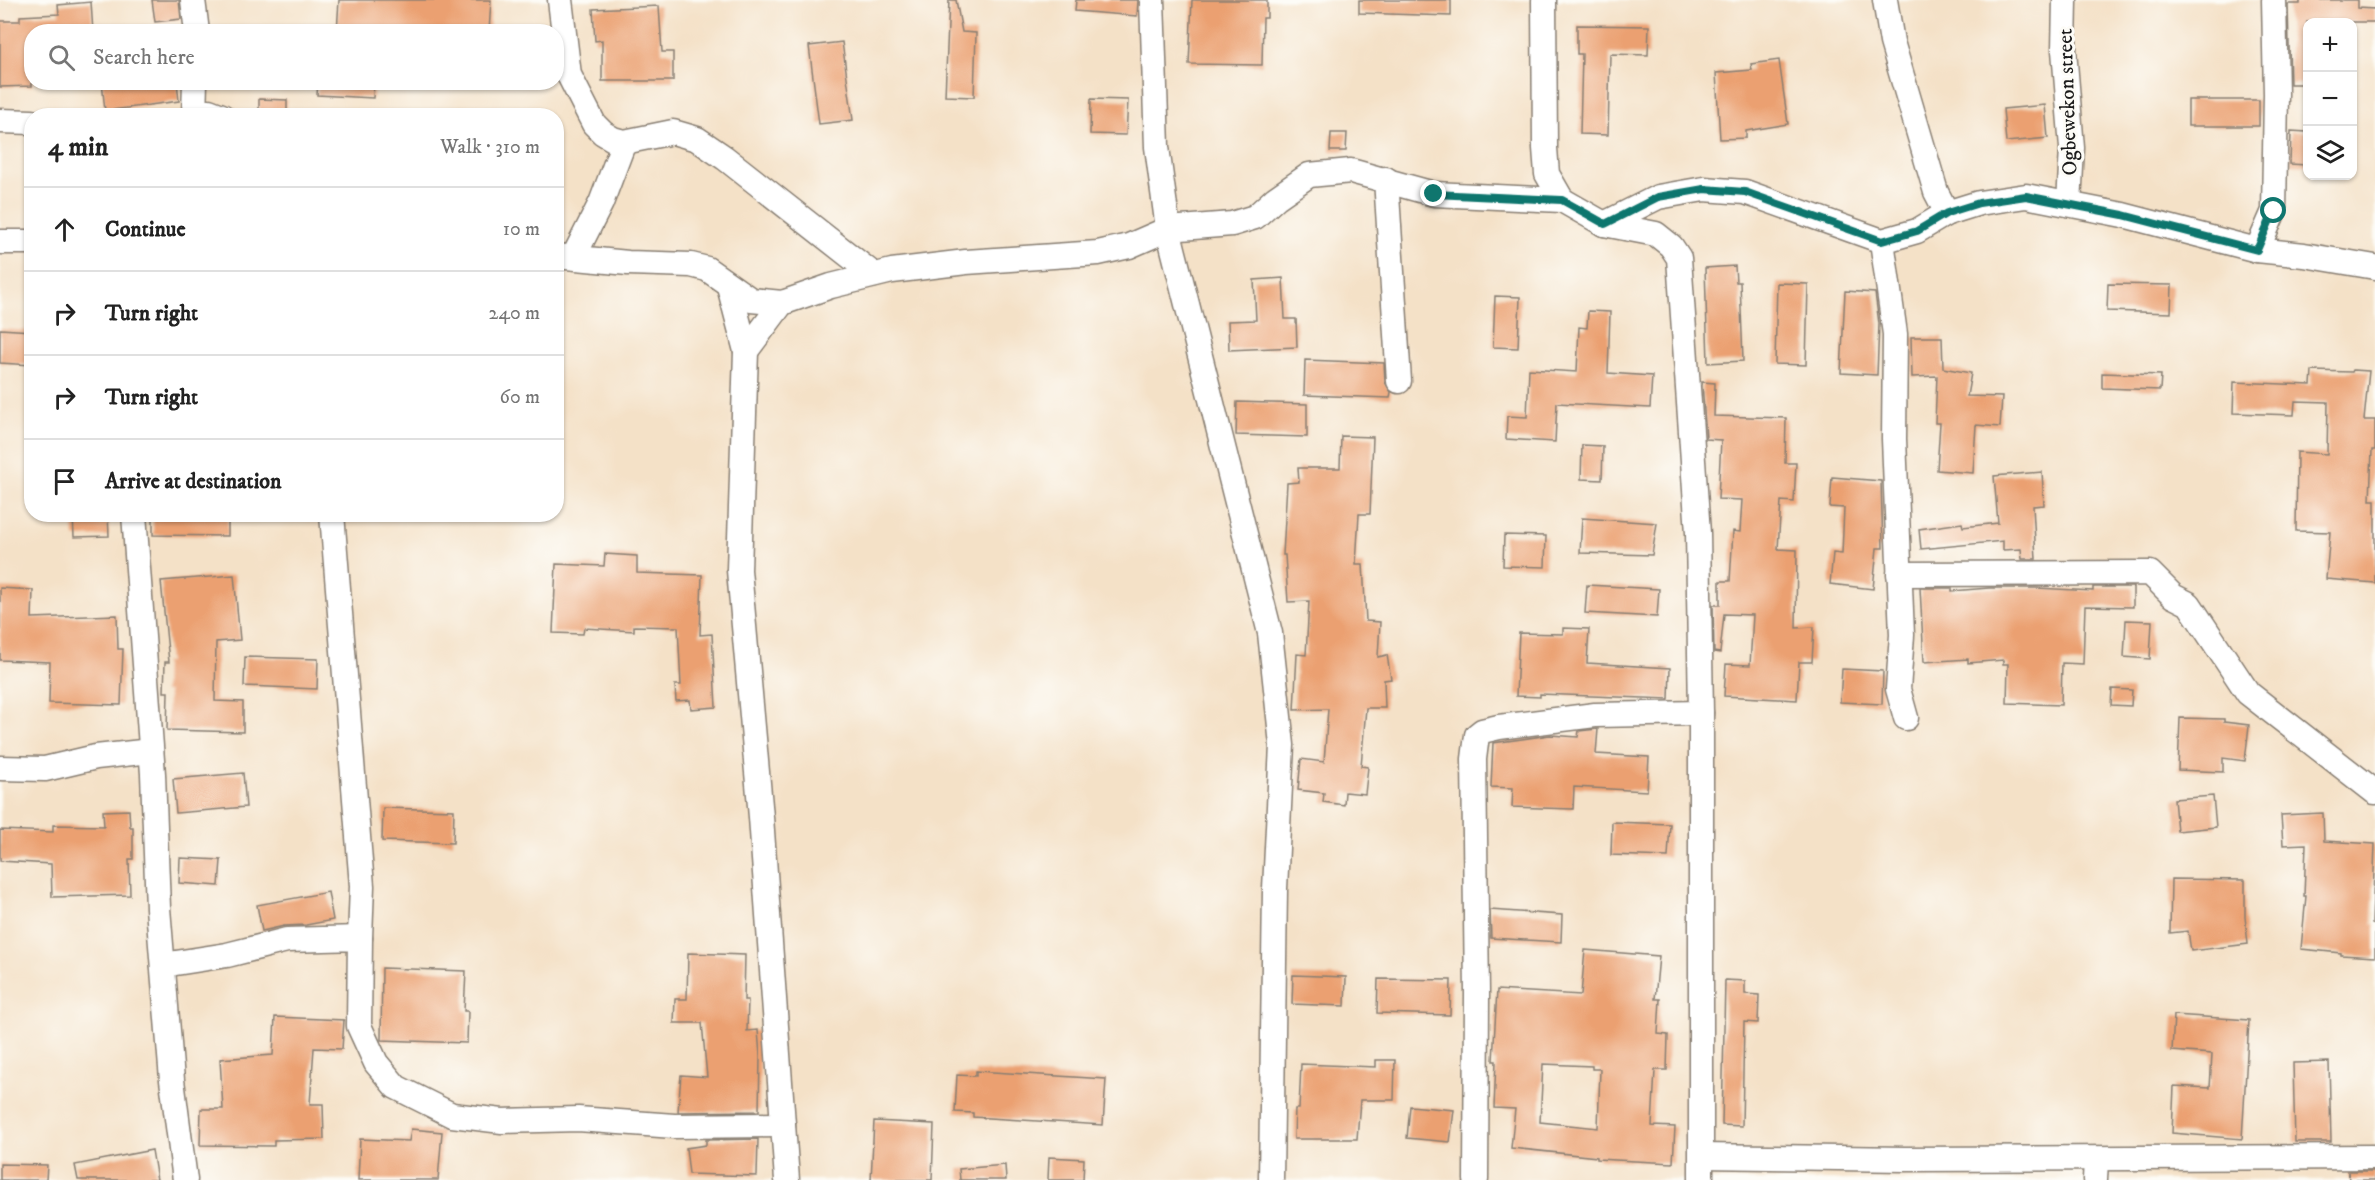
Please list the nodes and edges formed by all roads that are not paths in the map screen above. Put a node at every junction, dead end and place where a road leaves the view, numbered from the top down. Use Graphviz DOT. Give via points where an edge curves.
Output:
graph roads {
  1 [pos="193,0"];
  2 [pos="560,0"];
  3 [pos="1152,0"];
  4 [pos="1544,0"];
  5 [pos="1885,0"];
  6 [pos="2065,0"];
  7 [pos="2274,0"];
  8 [pos="196,24"];
  9 [pos="563,24"];
  10 [pos="564,33"];
  11 [pos="195,90"];
  12 [pos="194,108"];
  13 [pos="0,121"];
  14 [pos="24,122"];
  15 [pos="624,142"];
  16 [pos="1386,179"];
  17 [pos="1562,200"];
  18 [pos="2069,204"];
  19 [pos="1947,213"];
  20 [pos="1605,224"];
  21 [pos="1168,229"];
  22 [pos="1882,241"];
  23 [pos="0,242"];
  24 [pos="24,242"];
  25 [pos="2257,250"];
  26 [pos="565,256"];
  27 [pos="2375,267"];
  28 [pos="874,275"];
  29 [pos="729,286"];
  30 [pos="783,303"];
  31 [pos="746,351"];
  32 [pos="1399,381"];
  33 [pos="135,522"];
  34 [pos="333,522"];
  35 [pos="1899,574"];
  36 [pos="1701,713"];
  37 [pos="1906,718"];
  38 [pos="151,752"];
  39 [pos="0,768"];
  40 [pos="2375,792"];
  41 [pos="360,938"];
  42 [pos="163,965"];
  43 [pos="783,1125"];
  44 [pos="2375,1157"];
  45 [pos="1701,1168"];
  46 [pos="1905,1169"];
  47 [pos="2096,1169"];
  48 [pos="185,1180"];
  49 [pos="787,1180"];
  50 [pos="1271,1180"];
  51 [pos="1476,1180"];
  1 -- 8 [label="street"];
  2 -- 9 [label="street"];
  3 -- 21 [label="street" via="1156,147"];
  4 -- 17 [label="street" via="1547,174"];
  5 -- 19 [label="street" via="1892,42 1936,192"];
  6 -- 18 [label="street, Ogbewekon street" via="2064,50 2072,148"];
  7 -- 25 [label="street" via="2274,211"];
  10 -- 15 [label="street" via="569,75 594,124 613,139"];
  11 -- 12 [label="street"];
  13 -- 14 [label="street"];
  15 -- 26 [label="street" via="601,203"];
  15 -- 28 [label="street" via="673,132 697,139"];
  16 -- 17 [label="street" via="1434,194"];
  16 -- 21 [label="street" via="1351,171 1309,176 1255,217 1233,224"];
  16 -- 32 [label="street"];
  17 -- 20 [label="street"];
  18 -- 19 [label="street" via="2026,196 1979,203"];
  18 -- 25 [label="street"];
  19 -- 22 [label="street" via="1917,231"];
  20 -- 22 [label="street" via="1658,197 1704,189 1745,192"];
  20 -- 36 [label="street" via="1656,234 1679,258 1698,533"];
  21 -- 28 [label="street" via="1129,246 1098,253 966,262"];
  21 -- 50 [label="street" via="1270,633 1282,745 1275,889"];
  22 -- 35 [label="street" via="1894,334"];
  23 -- 24 [label="street"];
  25 -- 27 [label="street"];
  26 -- 29 [label="street" via="691,265 707,269"];
  28 -- 30 [label="street"];
  29 -- 30 [label="street" via="751,300"];
  29 -- 31 [label="street"];
  30 -- 31 [label="street"];
  31 -- 43 [label="street" via="739,570"];
  33 -- 38 [label="street"];
  34 -- 41 [label="street" via="362,886"];
  35 -- 37 [label="street" via="1902,635 1898,689"];
  35 -- 40 [label="street" via="2150,573 2173,596 2189,604 2248,693"];
  36 -- 45 [label="street"];
  36 -- 51 [label="street" via="1595,715 1499,727 1477,735"];
  38 -- 39 [label="street" via="108,755 45,769"];
  38 -- 42 [label="street"];
  41 -- 42 [label="street" via="286,940"];
  41 -- 43 [label="street" via="359,1026 376,1063 396,1087 452,1115 502,1121"];
  42 -- 48 [label="street"];
  43 -- 49 [label="street"];
  44 -- 47 [label="street"];
  45 -- 46 [label="street"];
  46 -- 47 [label="street"];
}
